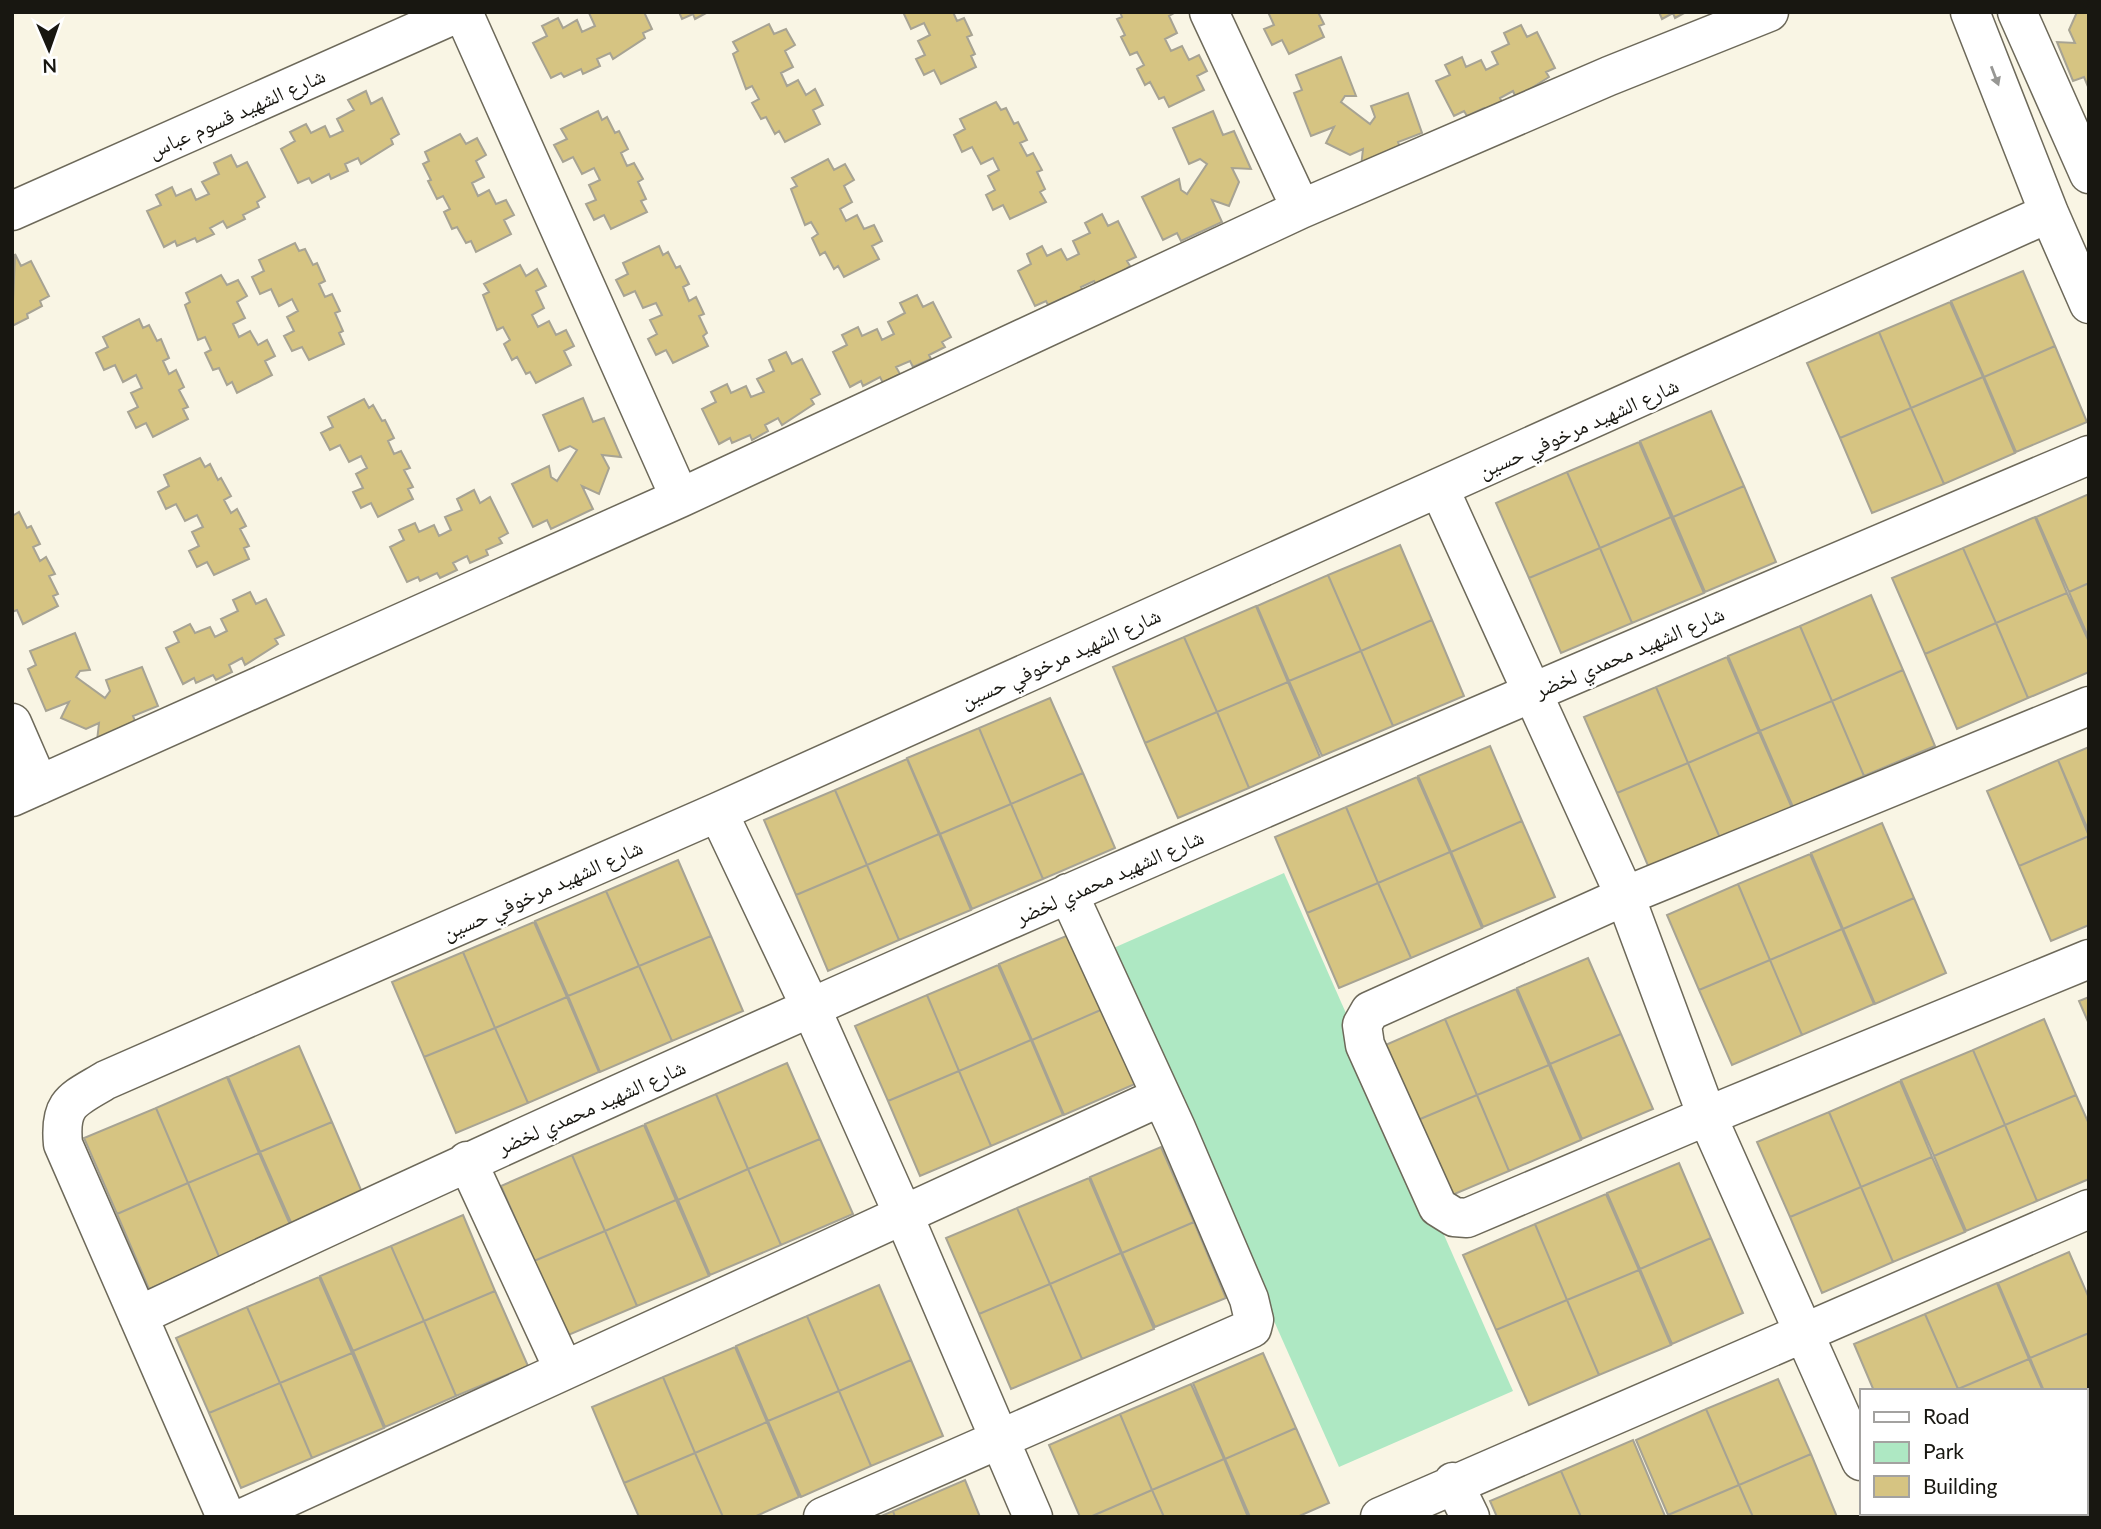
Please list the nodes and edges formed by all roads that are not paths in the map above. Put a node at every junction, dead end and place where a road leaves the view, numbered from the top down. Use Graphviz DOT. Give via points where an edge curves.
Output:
graph roads {
  1 [pos="462,12"];
  2 [pos="1209,12"];
  3 [pos="1769,12"];
  4 [pos="1970,12"];
  5 [pos="2017,12"];
  6 [pos="2089,174"];
  7 [pos="1301,209"];
  8 [pos="12,211"];
  9 [pos="2049,214"];
  10 [pos="2089,304"];
  11 [pos="2089,455"];
  12 [pos="1440,490"];
  13 [pos="680,498"];
  14 [pos="1531,692"];
  15 [pos="2089,706"];
  16 [pos="12,723"];
  17 [pos="25,791"];
  18 [pos="718,812"];
  19 [pos="1068,893"];
  20 [pos="1625,896"];
  21 [pos="2089,959"];
  22 [pos="811,1008"];
  23 [pos="1160,1097"];
  24 [pos="1707,1116"];
  25 [pos="467,1161"];
  26 [pos="2089,1209"];
  27 [pos="904,1214"];
  28 [pos="138,1316"];
  29 [pos="1804,1335"];
  30 [pos="564,1370"];
  31 [pos="998,1440"];
  32 [pos="1860,1459"];
  33 [pos="1453,1482"];
  34 [pos="226,1517"];
  35 [pos="245,1517"];
  36 [pos="823,1517"];
  37 [pos="1033,1517"];
  38 [pos="1380,1517"];
  39 [pos="1470,1517"];
  1 -- 8 [label="street, شارع الشهيد قسوم عباس"];
  1 -- 13 [label="street"];
  2 -- 7 [label="street"];
  3 -- 7 [label="street"];
  4 -- 9 [label="street, one-way"];
  5 -- 6 [label="street"];
  7 -- 13 [label="street"];
  9 -- 10 [label="street"];
  9 -- 12 [label="street, شارع الشهيد مرخوفي حسين"];
  11 -- 14 [label="street, شارع الشهيد محمدي لخضر"];
  12 -- 14 [label="street"];
  12 -- 18 [label="street, شارع الشهيد مرخوفي حسين"];
  13 -- 17 [label="street"];
  14 -- 19 [label="street, شارع الشهيد محمدي لخضر"];
  14 -- 20 [label="street"];
  15 -- 20 [label="street"];
  16 -- 17 [label="street"];
  18 -- 22 [label="street"];
  18 -- 28 [label="street, شارع الشهيد مرخوفي حسين" via="106,1080 71,1102 61,1121 63,1144"];
  19 -- 22 [label="street, شارع الشهيد محمدي لخضر"];
  19 -- 23 [label="street"];
  20 -- 24 [label="street"];
  20 -- 24 [label="street" via="1370,1011 1362,1025 1365,1045 1438,1207 1454,1217 1467,1219"];
  21 -- 24 [label="street"];
  22 -- 25 [label="street, شارع الشهيد محمدي لخضر"];
  22 -- 27 [label="street"];
  23 -- 27 [label="street"];
  23 -- 31 [label="street" via="1249,1299 1252,1328"];
  24 -- 29 [label="street"];
  25 -- 28 [label="street, شارع الشهيد محمدي لخضر"];
  25 -- 30 [label="street"];
  26 -- 29 [label="street"];
  27 -- 30 [label="street"];
  27 -- 31 [label="street"];
  28 -- 34 [label="street"];
  29 -- 32 [label="street"];
  29 -- 33 [label="street"];
  30 -- 35 [label="street"];
  31 -- 36 [label="street"];
  31 -- 37 [label="street"];
  33 -- 38 [label="street"];
  33 -- 39 [label="street"];
}
